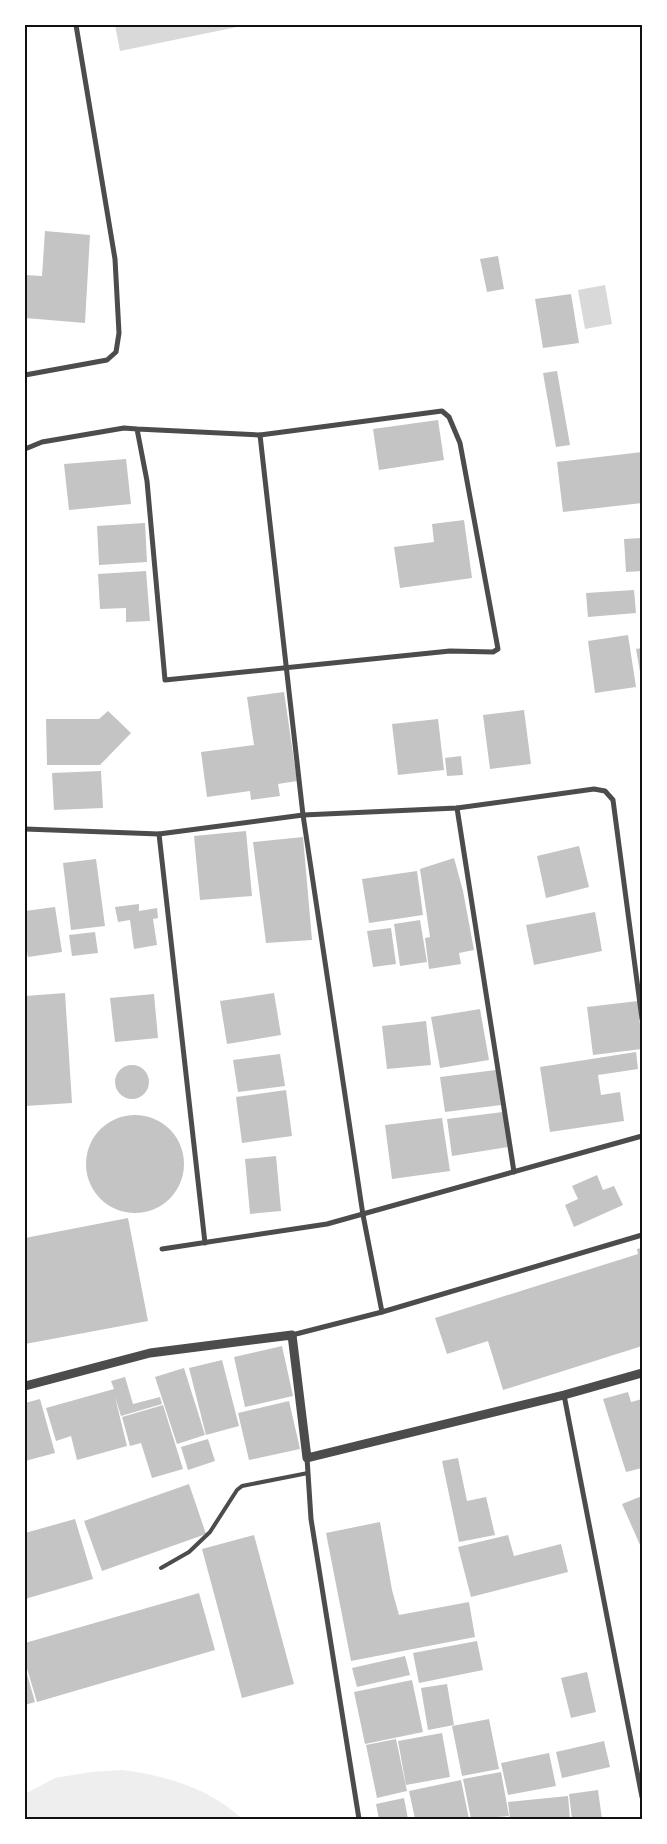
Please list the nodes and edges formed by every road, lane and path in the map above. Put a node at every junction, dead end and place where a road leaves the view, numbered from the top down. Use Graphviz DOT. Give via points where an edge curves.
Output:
graph roads {
  1 [pos="76,25"];
  2 [pos="25,375"];
  3 [pos="136,430"];
  4 [pos="260,435"];
  5 [pos="25,449"];
  6 [pos="288,666"];
  7 [pos="457,808"];
  8 [pos="303,815"];
  9 [pos="25,829"];
  10 [pos="159,834"];
  11 [pos="642,1019"];
  12 [pos="642,1136"];
  13 [pos="514,1172"];
  14 [pos="363,1215"];
  15 [pos="642,1235"];
  16 [pos="205,1243"];
  17 [pos="162,1249"];
  18 [pos="382,1312"];
  19 [pos="292,1335"];
  20 [pos="642,1373"];
  21 [pos="25,1386"];
  22 [pos="564,1395"];
  23 [pos="307,1458"];
  24 [pos="308,1473"];
  25 [pos="161,1568"];
  26 [pos="642,1797"];
  27 [pos="360,1819"];
  1 -- 2 [label="street" via="115,259 119,333 116,352 107,360"];
  3 -- 4 [label="street"];
  3 -- 5 [label="street" via="124,428 51,440"];
  3 -- 6 [label="street" via="147,481 163,679"];
  4 -- 6 [label="street"];
  4 -- 6 [label="street" via="442,411 449,417 460,443 498,644 498,649 492,652 450,651"];
  6 -- 8 [label="street"];
  7 -- 8 [label="street"];
  7 -- 11 [label="street" via="594,789 605,791 610,796"];
  7 -- 13 [label="street"];
  8 -- 10 [label="street"];
  8 -- 14 [label="street"];
  9 -- 10 [label="street"];
  10 -- 16 [label="street"];
  12 -- 13 [label="street"];
  13 -- 14 [label="street"];
  14 -- 16 [label="street" via="327,1224"];
  14 -- 18 [label="street"];
  15 -- 18 [label="street"];
  16 -- 17 [label="street"];
  18 -- 19 [label="street"];
  19 -- 21 [label="street" via="150,1353"];
  19 -- 23 [label="street"];
  20 -- 22 [label="street"];
  22 -- 23 [label="street"];
  22 -- 26 [label="street"];
  23 -- 24 [label="street"];
  24 -- 25 [label="lane" via="242,1486 210,1532 189,1552"];
  24 -- 27 [label="street" via="311,1520"];
}
